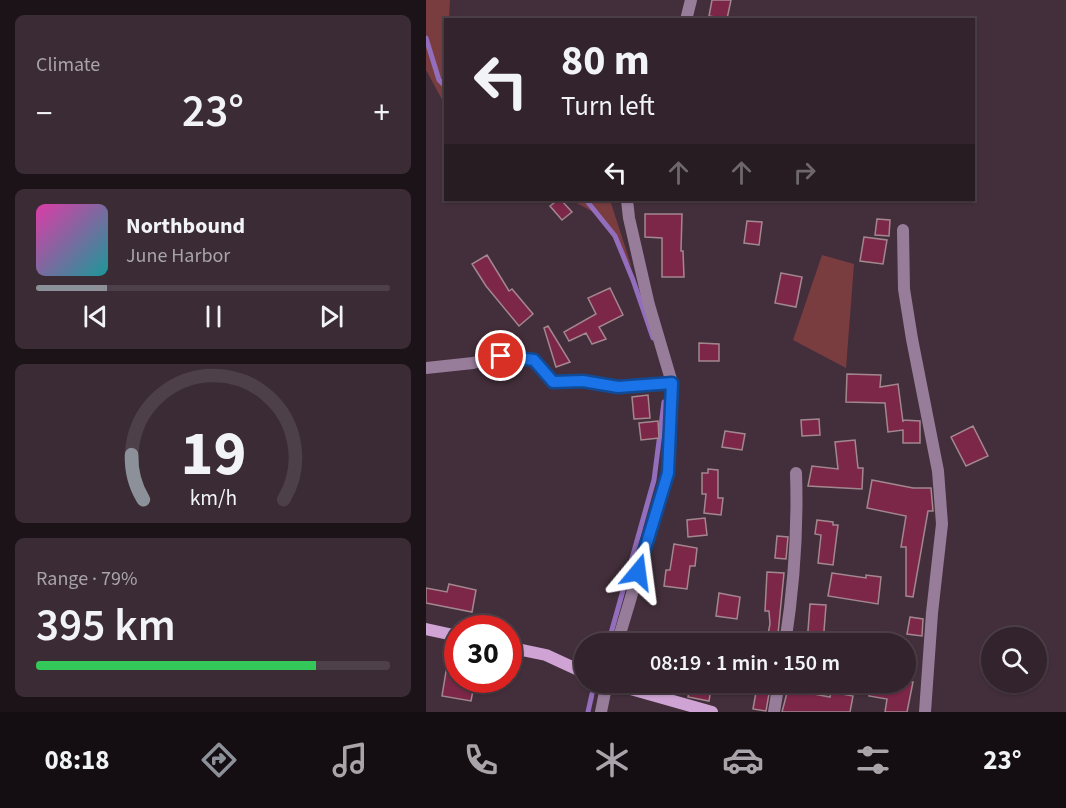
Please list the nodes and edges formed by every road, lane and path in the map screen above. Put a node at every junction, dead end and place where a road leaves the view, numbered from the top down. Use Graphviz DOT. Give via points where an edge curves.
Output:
graph roads {
  1 [pos="691,0"];
  2 [pos="686,18"];
  3 [pos="627,201"];
  4 [pos="903,230"];
  5 [pos="426,368"];
  6 [pos="672,383"];
  7 [pos="796,473"];
  8 [pos="426,629"];
  9 [pos="444,633"];
  10 [pos="620,633"];
  11 [pos="787,633"];
  12 [pos="522,650"];
  13 [pos="574,668"];
  14 [pos="605,693"];
  15 [pos="643,693"];
  16 [pos="777,693"];
  17 [pos="601,712"];
  18 [pos="712,712"];
  19 [pos="774,712"];
  20 [pos="925,712"];
  1 -- 2 [label="street"];
  3 -- 6 [label="street" via="649,305"];
  4 -- 20 [label="street" via="904,289 938,471 942,524"];
  5 -- 6 [label="street" via="519,356 534,360 553,382 583,381 618,387"];
  6 -- 10 [label="street" via="668,473"];
  7 -- 11 [label="street" via="798,530"];
  8 -- 9 [label="street"];
  12 -- 13 [label="street" via="546,655"];
  14 -- 17 [label="street"];
  15 -- 18 [label="street"];
  16 -- 19 [label="street"];
}
